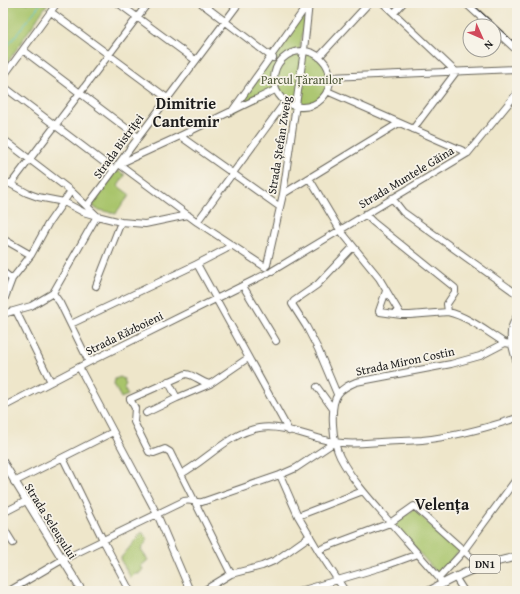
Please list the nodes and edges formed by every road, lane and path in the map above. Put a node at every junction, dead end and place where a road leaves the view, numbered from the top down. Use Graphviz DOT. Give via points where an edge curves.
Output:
graph roads {
  1 [pos="57,3"];
  2 [pos="118,3"];
  3 [pos="148,3"];
  4 [pos="201,3"];
  5 [pos="239,3"];
  6 [pos="309,3"];
  7 [pos="369,3"];
  8 [pos="383,3"];
  9 [pos="403,3"];
  10 [pos="466,3"];
  11 [pos="50,12"];
  12 [pos="394,13"];
  13 [pos="137,17"];
  14 [pos="482,18"];
  15 [pos="225,21"];
  16 [pos="502,36"];
  17 [pos="23,50"];
  18 [pos="517,50"];
  19 [pos="304,51"];
  20 [pos="109,55"];
  21 [pos="271,56"];
  22 [pos="319,56"];
  23 [pos="195,60"];
  24 [pos="279,62"];
  25 [pos="516,68"];
  26 [pos="456,72"];
  27 [pos="3,77"];
  28 [pos="330,77"];
  29 [pos="3,86"];
  30 [pos="275,90"];
  31 [pos="327,91"];
  32 [pos="80,93"];
  33 [pos="517,93"];
  34 [pos="167,98"];
  35 [pos="285,102"];
  36 [pos="296,107"];
  37 [pos="230,113"];
  38 [pos="400,123"];
  39 [pos="55,126"];
  40 [pos="413,128"];
  41 [pos="180,136"];
  42 [pos="138,137"];
  43 [pos="3,139"];
  44 [pos="468,153"];
  45 [pos="30,160"];
  46 [pos="119,164"];
  47 [pos="114,170"];
  48 [pos="233,174"];
  49 [pos="309,178"];
  50 [pos="3,180"];
  51 [pos="12,184"];
  52 [pos="71,191"];
  53 [pos="283,194"];
  54 [pos="392,198"];
  55 [pos="64,202"];
  56 [pos="87,206"];
  57 [pos="280,207"];
  58 [pos="365,214"];
  59 [pos="188,215"];
  60 [pos="97,216"];
  61 [pos="121,222"];
  62 [pos="197,222"];
  63 [pos="340,230"];
  64 [pos="3,239"];
  65 [pos="230,245"];
  66 [pos="353,247"];
  67 [pos="31,255"];
  68 [pos="197,264"];
  69 [pos="267,268"];
  70 [pos="3,272"];
  71 [pos="12,279"];
  72 [pos="96,286"];
  73 [pos="243,286"];
  74 [pos="386,291"];
  75 [pos="53,293"];
  76 [pos="517,294"];
  77 [pos="217,299"];
  78 [pos="3,303"];
  79 [pos="16,310"];
  80 [pos="448,312"];
  81 [pos="3,314"];
  82 [pos="401,315"];
  83 [pos="517,316"];
  84 [pos="71,324"];
  85 [pos="276,341"];
  86 [pos="508,343"];
  87 [pos="248,358"];
  88 [pos="89,362"];
  89 [pos="517,363"];
  90 [pos="79,367"];
  91 [pos="168,381"];
  92 [pos="51,382"];
  93 [pos="210,384"];
  94 [pos="317,387"];
  95 [pos="338,394"];
  96 [pos="177,398"];
  97 [pos="3,407"];
  98 [pos="333,409"];
  99 [pos="146,413"];
  100 [pos="517,418"];
  101 [pos="289,431"];
  102 [pos="113,432"];
  103 [pos="335,442"];
  104 [pos="62,458"];
  105 [pos="3,463"];
  106 [pos="181,474"];
  107 [pos="280,475"];
  108 [pos="517,478"];
  109 [pos="14,482"];
  110 [pos="514,488"];
  111 [pos="363,491"];
  112 [pos="26,501"];
  113 [pos="196,503"];
  114 [pos="3,514"];
  115 [pos="157,514"];
  116 [pos="298,516"];
  117 [pos="390,523"];
  118 [pos="3,526"];
  119 [pos="310,536"];
  120 [pos="103,540"];
  121 [pos="13,543"];
  122 [pos="318,550"];
  123 [pos="464,550"];
  124 [pos="418,554"];
  125 [pos="517,557"];
  126 [pos="472,558"];
  127 [pos="62,560"];
  128 [pos="489,563"];
  129 [pos="466,572"];
  130 [pos="231,574"];
  131 [pos="455,577"];
  132 [pos="338,579"];
  133 [pos="440,581"];
  134 [pos="211,589"];
  135 [pos="9,591"];
  136 [pos="82,591"];
  137 [pos="130,591"];
  138 [pos="190,591"];
  139 [pos="203,591"];
  140 [pos="300,591"];
  141 [pos="345,591"];
  142 [pos="428,591"];
  143 [pos="464,591"];
  1 -- 11 [label="street"];
  2 -- 13 [label="street"];
  3 -- 13 [label="street"];
  4 -- 15 [label="street"];
  5 -- 15 [label="street, Strada Bistriței"];
  6 -- 19 [label="street, Strada Ștefan Zweig"];
  6 -- 21 [label="street"];
  7 -- 22 [label="street"];
  8 -- 12 [label="street"];
  9 -- 12 [label="street"];
  10 -- 14 [label="main road"];
  11 -- 17 [label="street"];
  11 -- 20 [label="street"];
  12 -- 26 [label="street"];
  13 -- 20 [label="street"];
  13 -- 23 [label="street"];
  15 -- 21 [label="street"];
  15 -- 23 [label="street, Strada Bistriței"];
  16 -- 18 [label="main road"];
  17 -- 27 [label="street"];
  17 -- 32 [label="street"];
  19 -- 22 [label="street"];
  19 -- 24 [label="street" via="289,54"];
  19 -- 36 [label="street, Strada Ștefan Zweig"];
  20 -- 32 [label="street"];
  20 -- 34 [label="street"];
  21 -- 24 [label="street"];
  21 -- 37 [label="street"];
  22 -- 28 [label="street" via="327,66"];
  23 -- 34 [label="street, Strada Bistriței"];
  24 -- 30 [label="street" via="274,74"];
  25 -- 26 [label="street"];
  26 -- 28 [label="street"];
  26 -- 40 [label="street"];
  28 -- 31 [label="street"];
  29 -- 39 [label="street"];
  30 -- 35 [label="street"];
  30 -- 37 [label="street"];
  31 -- 36 [label="street" via="321,100 314,104"];
  31 -- 38 [label="street"];
  32 -- 39 [label="street"];
  32 -- 42 [label="street"];
  33 -- 44 [label="street, Strada Muntele Găina"];
  34 -- 42 [label="street, Strada Bistriței"];
  35 -- 36 [label="street"];
  35 -- 48 [label="street"];
  36 -- 53 [label="street, Strada Ștefan Zweig"];
  37 -- 41 [label="street"];
  38 -- 40 [label="street"];
  38 -- 49 [label="street"];
  39 -- 45 [label="street"];
  39 -- 47 [label="street"];
  40 -- 44 [label="street"];
  41 -- 46 [label="street"];
  41 -- 48 [label="street"];
  42 -- 46 [label="street, Strada Bistriței"];
  43 -- 45 [label="street"];
  44 -- 54 [label="street, Strada Muntele Găina"];
  45 -- 51 [label="street"];
  45 -- 52 [label="street"];
  46 -- 47 [label="street, Strada Bistriței"];
  46 -- 59 [label="street"];
  47 -- 56 [label="street, Strada Bistriței"];
  48 -- 57 [label="street"];
  48 -- 62 [label="street"];
  49 -- 53 [label="street"];
  49 -- 63 [label="street"];
  50 -- 51 [label="street"];
  51 -- 55 [label="street" via="33,195"];
  52 -- 55 [label="street"];
  52 -- 56 [label="street"];
  53 -- 57 [label="street, Strada Ștefan Zweig"];
  54 -- 58 [label="street, Strada Muntele Găina"];
  54 -- 76 [label="street" via="403,212"];
  55 -- 60 [label="street"];
  55 -- 67 [label="street"];
  56 -- 60 [label="street"];
  57 -- 69 [label="street, Strada Ștefan Zweig"];
  58 -- 63 [label="street, Strada Muntele Găina"];
  58 -- 80 [label="street" via="455,288 447,304"];
  59 -- 61 [label="street" via="145,224"];
  59 -- 62 [label="street"];
  60 -- 61 [label="street"];
  60 -- 75 [label="street"];
  61 -- 72 [label="street"];
  62 -- 65 [label="street"];
  63 -- 66 [label="street"];
  63 -- 69 [label="street, Strada Muntele Găina" via="288,260"];
  64 -- 67 [label="street"];
  65 -- 68 [label="street"];
  65 -- 69 [label="street"];
  66 -- 74 [label="street" via="379,278"];
  66 -- 95 [label="street" via="317,285 292,304 316,344"];
  67 -- 71 [label="street"];
  68 -- 77 [label="street"];
  68 -- 84 [label="street"];
  69 -- 73 [label="street, Strada Războieni"];
  70 -- 71 [label="street"];
  71 -- 78 [label="street"];
  73 -- 77 [label="street, Strada Războieni"];
  73 -- 85 [label="street"];
  74 -- 82 [label="street"];
  74 -- 82 [label="street" via="379,311"];
  75 -- 79 [label="street" via="31,306"];
  75 -- 84 [label="street"];
  77 -- 87 [label="street"];
  77 -- 88 [label="street, Strada Războieni"];
  79 -- 81 [label="street"];
  79 -- 92 [label="street"];
  80 -- 82 [label="street"];
  80 -- 86 [label="street" via="460,315"];
  83 -- 86 [label="street, Strada Miron Costin" via="506,340"];
  84 -- 88 [label="street"];
  86 -- 89 [label="street"];
  86 -- 95 [label="street, Strada Miron Costin" via="480,356 451,364 356,382"];
  87 -- 93 [label="street"];
  87 -- 101 [label="street"];
  88 -- 90 [label="street, Strada Războieni"];
  90 -- 92 [label="street, Strada Războieni"];
  90 -- 102 [label="street"];
  91 -- 93 [label="street" via="186,374"];
  91 -- 96 [label="street"];
  91 -- 106 [label="street" via="130,399 135,408 134,422 149,452 170,452"];
  92 -- 97 [label="street, Strada Războieni"];
  93 -- 96 [label="street"];
  94 -- 98 [label="street"];
  95 -- 98 [label="street"];
  96 -- 99 [label="street"];
  98 -- 103 [label="street"];
  100 -- 103 [label="street" via="480,430 424,440"];
  101 -- 103 [label="street"];
  101 -- 106 [label="street" via="273,428 250,430 229,440"];
  102 -- 104 [label="street"];
  102 -- 115 [label="street"];
  103 -- 107 [label="street" via="296,468"];
  103 -- 111 [label="street" via="340,456"];
  104 -- 109 [label="street"];
  104 -- 120 [label="street"];
  105 -- 109 [label="main road, Strada Seleușului"];
  106 -- 113 [label="street"];
  107 -- 113 [label="street"];
  107 -- 116 [label="street"];
  108 -- 110 [label="street"];
  109 -- 112 [label="main road, Strada Seleușului"];
  110 -- 123 [label="street"];
  111 -- 116 [label="street"];
  111 -- 117 [label="street"];
  112 -- 114 [label="street"];
  112 -- 127 [label="main road, Strada Seleușului"];
  113 -- 115 [label="street" via="184,501"];
  113 -- 130 [label="street"];
  115 -- 120 [label="street"];
  115 -- 138 [label="street"];
  116 -- 119 [label="street"];
  117 -- 122 [label="street"];
  117 -- 123 [label="street" via="414,506"];
  117 -- 124 [label="street"];
  118 -- 121 [label="street"];
  119 -- 122 [label="street"];
  119 -- 130 [label="street" via="276,560"];
  120 -- 127 [label="street"];
  120 -- 137 [label="street"];
  122 -- 132 [label="street"];
  123 -- 126 [label="street"];
  123 -- 133 [label="street"];
  124 -- 132 [label="street"];
  124 -- 133 [label="street"];
  125 -- 128 [label="main road, DN1"];
  126 -- 128 [label="street"];
  126 -- 129 [label="street" via="471,566"];
  127 -- 135 [label="street"];
  127 -- 136 [label="main road, Strada Seleușului"];
  128 -- 129 [label="main road, DN1"];
  129 -- 131 [label="main road, DN1"];
  130 -- 134 [label="street"];
  131 -- 133 [label="main road, DN1"];
  131 -- 143 [label="street"];
  132 -- 140 [label="street"];
  132 -- 141 [label="street"];
  133 -- 142 [label="main road, DN1"];
  134 -- 139 [label="street"];
}
